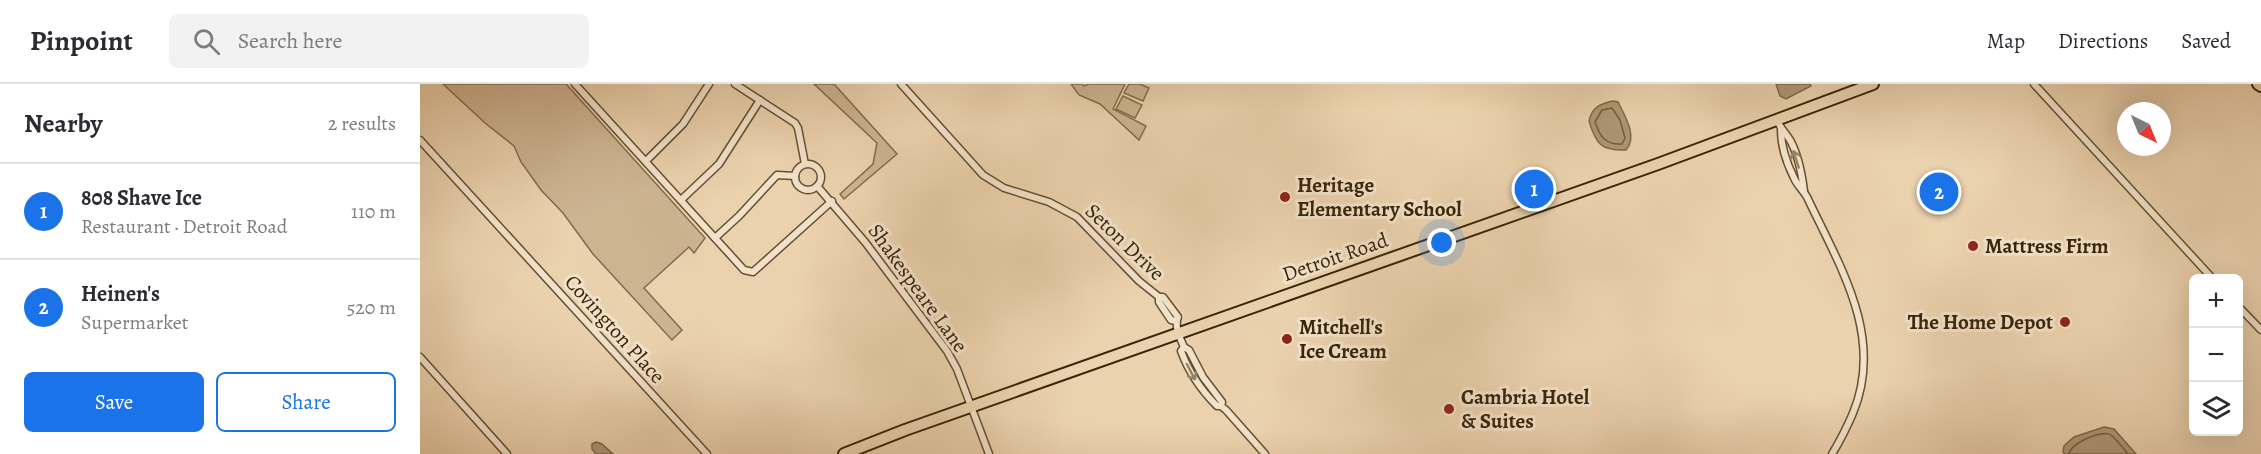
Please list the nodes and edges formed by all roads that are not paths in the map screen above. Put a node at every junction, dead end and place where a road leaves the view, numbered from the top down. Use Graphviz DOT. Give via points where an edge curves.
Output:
graph roads {
  1 [pos="575,84"];
  2 [pos="709,84"];
  3 [pos="735,84"];
  4 [pos="901,84"];
  5 [pos="1873,84"];
  6 [pos="2034,84"];
  7 [pos="760,100"];
  8 [pos="1779,125"];
  9 [pos="420,140"];
  10 [pos="646,161"];
  11 [pos="805,164"];
  12 [pos="795,176"];
  13 [pos="817,186"];
  14 [pos="681,200"];
  15 [pos="832,201"];
  16 [pos="715,238"];
  17 [pos="2209,274"];
  18 [pos="2243,311"];
  19 [pos="2261,330"];
  20 [pos="1178,333"];
  21 [pos="420,357"];
  22 [pos="970,407"];
  23 [pos="507,454"];
  24 [pos="707,454"];
  25 [pos="844,454"];
  26 [pos="989,454"];
  27 [pos="1265,454"];
  28 [pos="1832,454"];
  1 -- 10 [label="street"];
  2 -- 10 [label="street" via="683,124"];
  3 -- 7 [label="street"];
  4 -- 20 [label="street, Seton Drive" via="983,175 1004,188 1049,202 1082,220 1139,281 1170,304 1178,316"];
  5 -- 8 [label="main road, Detroit Road"];
  6 -- 17 [label="street"];
  7 -- 11 [label="street" via="795,123"];
  7 -- 14 [label="street" via="719,164"];
  8 -- 20 [label="main road, Detroit Road"];
  8 -- 28 [label="street" via="1794,178 1851,292 1862,325 1864,362 1859,393 1854,412"];
  9 -- 24 [label="street, Covington Place"];
  10 -- 14 [label="street"];
  11 -- 12 [label="street"];
  11 -- 13 [label="street, Shakespeare Lane" via="819,171"];
  12 -- 13 [label="street, Shakespeare Lane" via="803,190"];
  12 -- 16 [label="street" via="777,175"];
  13 -- 15 [label="street, Shakespeare Lane"];
  14 -- 16 [label="street"];
  15 -- 16 [label="street" via="753,272 744,270"];
  15 -- 22 [label="street, Shakespeare Lane" via="940,341 957,369"];
  18 -- 19 [label="street"];
  20 -- 22 [label="main road, Detroit Road"];
  20 -- 27 [label="street, Seton Drive" via="1221,406"];
  21 -- 23 [label="street"];
  22 -- 25 [label="main road, Detroit Road"];
  22 -- 26 [label="street, Shakespeare Lane"];
}
